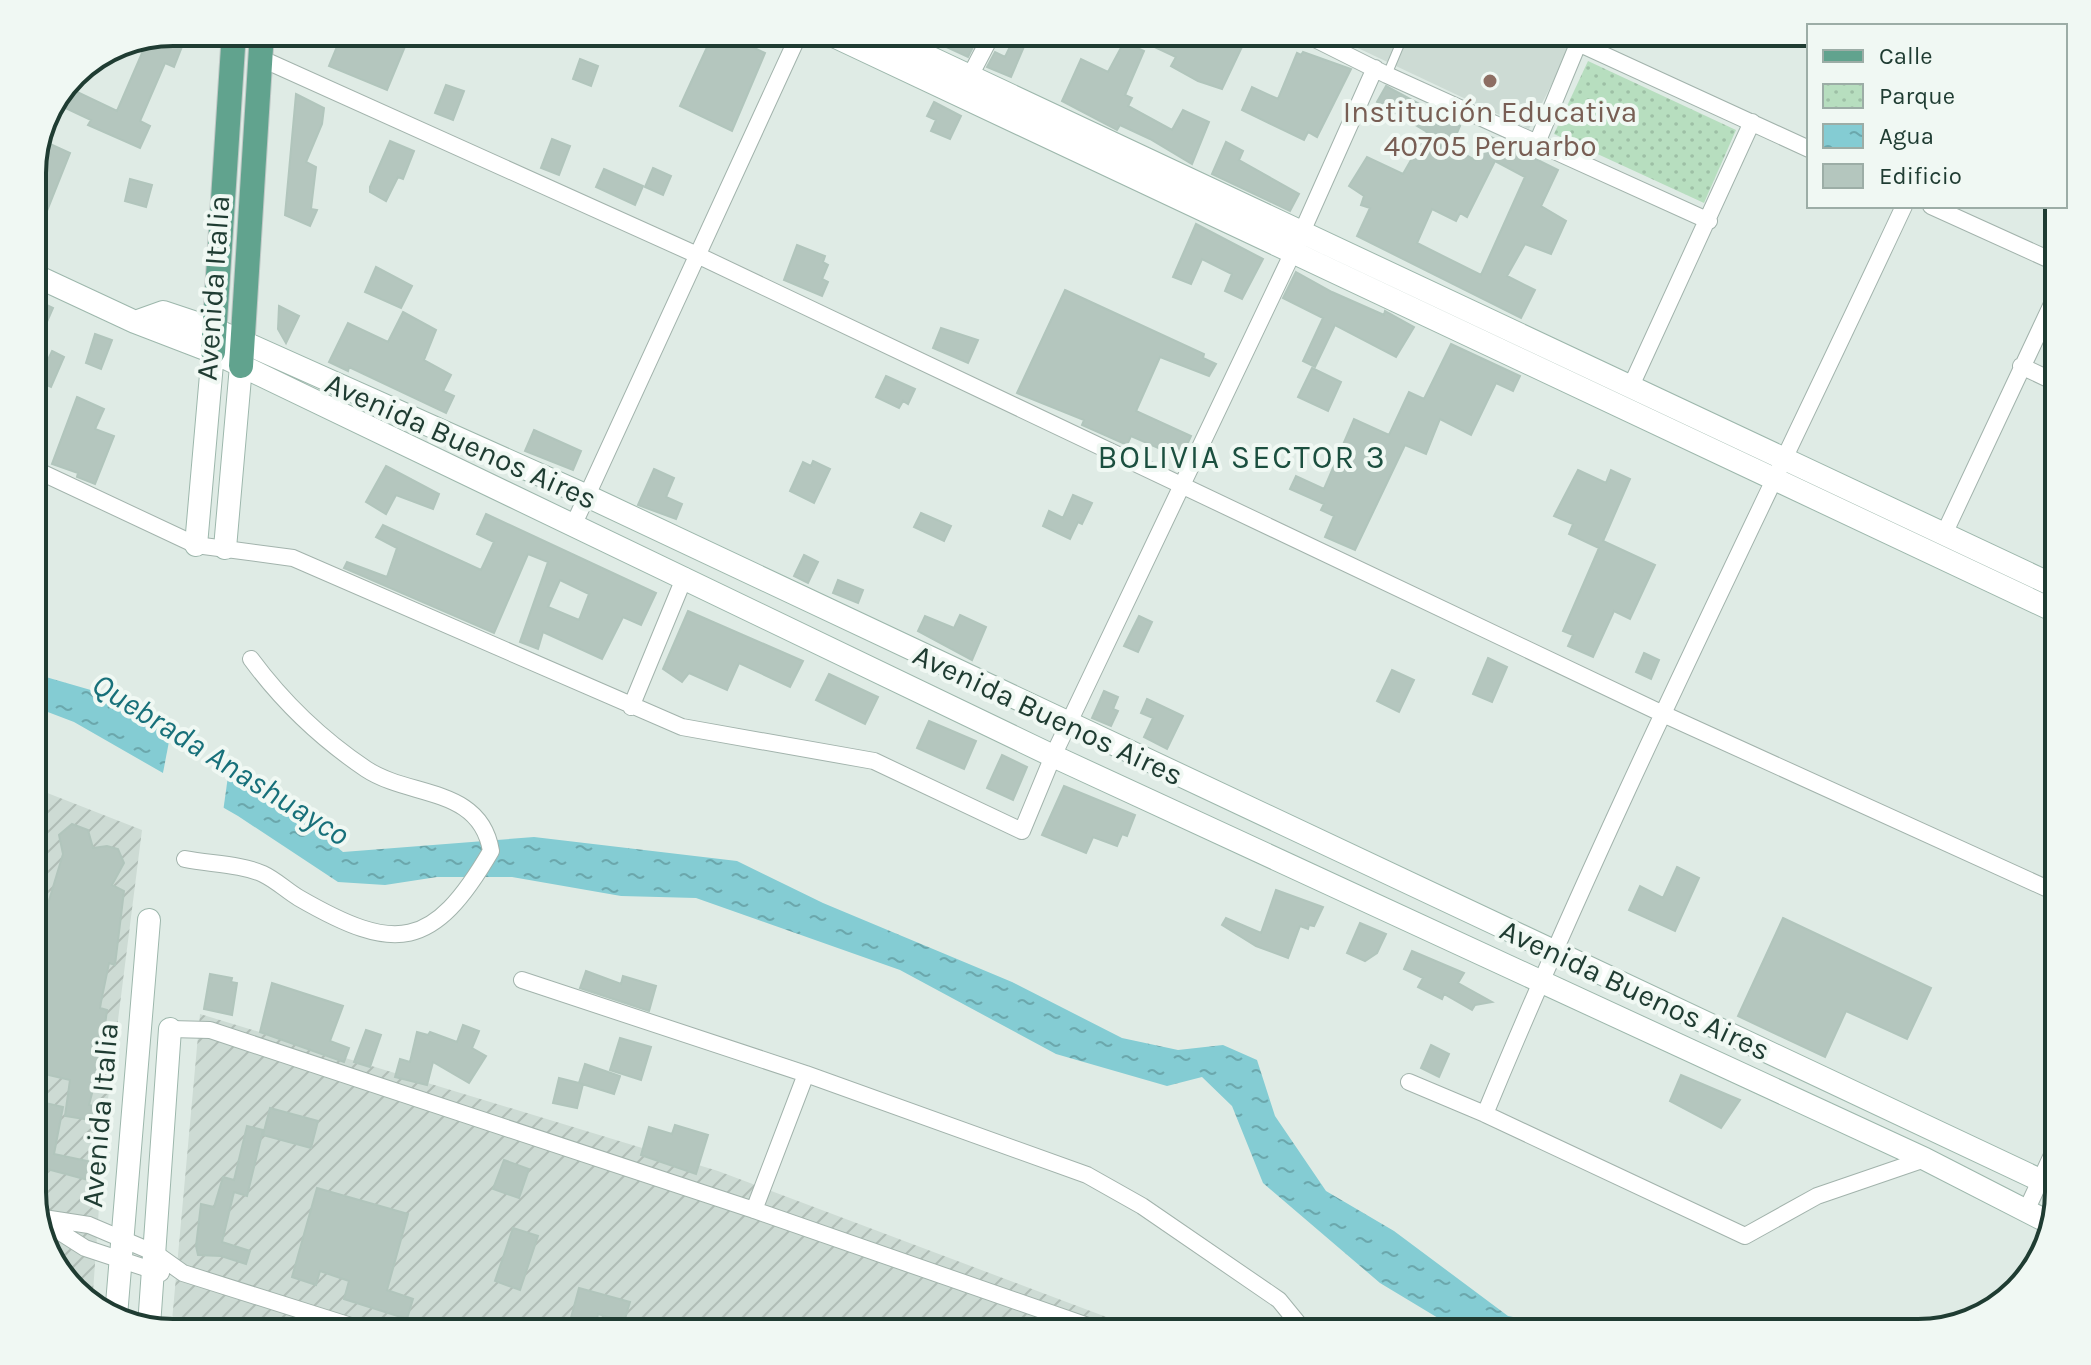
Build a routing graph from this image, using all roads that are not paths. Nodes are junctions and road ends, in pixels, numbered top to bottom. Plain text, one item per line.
1 (233, 46) edge
2 (261, 46) edge
3 (793, 46) edge
4 (855, 46) edge
5 (906, 46) edge
6 (986, 46) edge
7 (1330, 46) edge
8 (1396, 46) edge
9 (1576, 46) edge
10 (1598, 46) edge
11 (260, 58) junction
12 (1381, 71) junction
13 (970, 76) junction
14 (1752, 122) junction
15 (1537, 143) junction
16 (1807, 148) edge
17 (1903, 208) edge
18 (1935, 208) edge
19 (1709, 221) junction
20 (1302, 231) junction
21 (1293, 252) junction
22 (695, 254) junction
23 (2045, 258) edge
24 (46, 281) edge
25 (2045, 317) edge
26 (213, 340) junction
27 (241, 354) junction
28 (2021, 366) junction
29 (2045, 377) edge
30 (1631, 386) junction
31 (1781, 470) junction
32 (46, 475) edge
33 (1182, 484) junction
34 (585, 495) junction
35 (573, 526) junction
36 (1944, 534) junction
37 (196, 545) junction
38 (225, 548) junction
39 (685, 576) junction
40 (2045, 581) edge
41 (2045, 606) edge
42 (251, 659) dead end
43 (631, 707) junction
44 (1663, 714) junction
45 (1067, 724) junction
46 (1053, 756) junction
47 (185, 859) dead end
48 (2045, 888) edge
49 (149, 920) dead end
50 (1553, 952) junction
51 (522, 980) dead end
52 (1539, 983) junction
53 (170, 1029) joint
54 (806, 1074) junction
55 (1409, 1082) dead end
56 (1485, 1114) junction
57 (1925, 1159) junction
58 (2045, 1183) edge
59 (2045, 1190) edge
60 (754, 1210) junction
61 (2026, 1211) junction
62 (49, 1219) edge
63 (2041, 1219) edge
64 (121, 1249) junction
65 (154, 1263) junction
66 (117, 1306) edge
67 (150, 1316) edge
68 (329, 1319) edge
69 (1068, 1319) edge
70 (1295, 1319) edge

1 - 26 main road, Avenida Italia
2 - 11 main road, Avenida Italia
3 - 22 street
4 - 21 street
5 - 13 street
6 - 13 street
7 - 12 street
8 - 12 lane
9 - 15 street
10 - 14 street
11 - 22 street
11 - 27 main road, Avenida Italia
12 - 15 street
12 - 20 street
13 - 20 street
14 - 16 street
14 - 19 street
15 - 19 street
17 - 31 street
18 - 23 street
19 - 30 street
20 - 21 street
20 - 30 street
21 - 31 street
21 - 33 street
22 - 33 street
22 - 34 street
24 - 26 street, Avenida Buenos Aires
25 - 28 street
26 - 27 street, Avenida Buenos Aires
26 - 37 street, Avenida Italia
27 - 34 street, Avenida Buenos Aires
27 - 35 street, Avenida Buenos Aires
27 - 38 street, Avenida Italia
28 - 29 street
28 - 36 street
30 - 31 street
31 - 36 street
31 - 41 street
31 - 44 street
32 - 37 street
33 - 44 street
33 - 45 street
34 - 35 street
34 - 45 street, Avenida Buenos Aires
35 - 39 street, Avenida Buenos Aires
36 - 40 street
37 - 38 street
38 - 43 street
39 - 43 street
39 - 46 street, Avenida Buenos Aires
42 - 47 street
43 - 46 street
44 - 48 street
44 - 50 street
45 - 46 street
45 - 50 street, Avenida Buenos Aires
46 - 52 street, Avenida Buenos Aires
49 - 64 street, Avenida Italia
50 - 52 street
50 - 58 street, Avenida Buenos Aires
51 - 54 street
52 - 56 street
52 - 57 street, Avenida Buenos Aires
53 - 60 street
53 - 65 street
54 - 60 street
54 - 70 street
55 - 56 street
56 - 57 street
57 - 61 street, Avenida Buenos Aires
59 - 61 street
60 - 69 street
61 - 63 street, Avenida Buenos Aires
62 - 64 street
64 - 65 street
64 - 66 street, Avenida Italia
65 - 67 street
65 - 68 street

